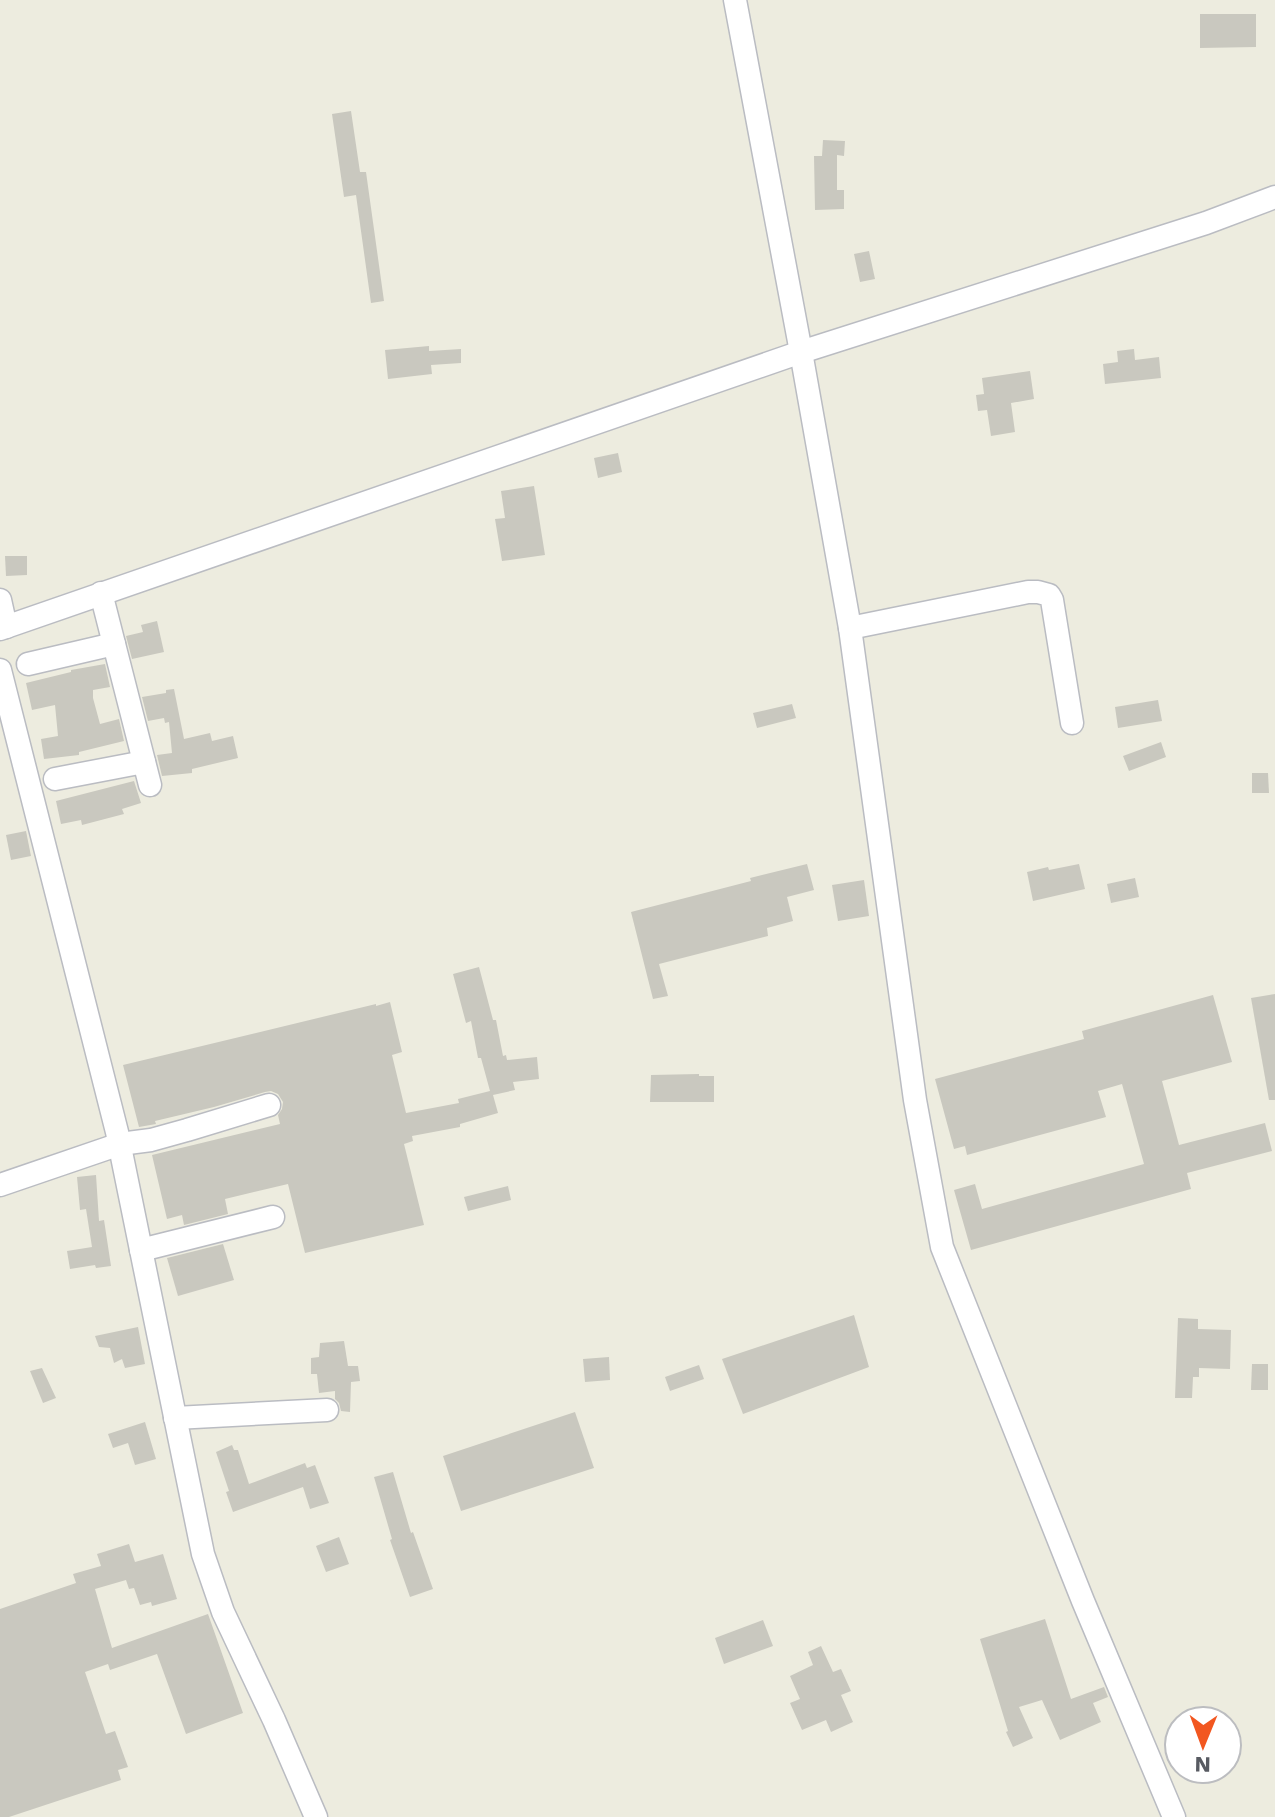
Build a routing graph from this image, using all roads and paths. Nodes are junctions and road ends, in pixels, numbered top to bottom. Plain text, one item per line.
1 (735, 0) edge
2 (1275, 197) edge
3 (801, 352) junction
4 (101, 593) junction
5 (0, 600) edge
6 (3, 628) edge
7 (850, 628) junction
8 (114, 644) junction
9 (28, 664) dead end
10 (0, 670) edge
11 (1072, 723) dead end
12 (144, 762) junction
13 (55, 779) dead end
14 (150, 785) dead end
15 (269, 1105) dead end
16 (120, 1144) junction
17 (0, 1185) edge
18 (273, 1217) dead end
19 (141, 1250) junction
20 (327, 1410) dead end
21 (175, 1418) junction
22 (316, 1817) edge
23 (1174, 1817) edge

1 - 3 street
2 - 3 street
3 - 4 street
3 - 7 street
4 - 6 street
4 - 8 street
5 - 6 street
7 - 11 street
7 - 23 street
8 - 9 street
8 - 12 street
10 - 16 street
12 - 13 street
12 - 14 street
15 - 16 street
16 - 17 street
16 - 19 street
18 - 19 street
19 - 21 street
20 - 21 street
21 - 22 street

